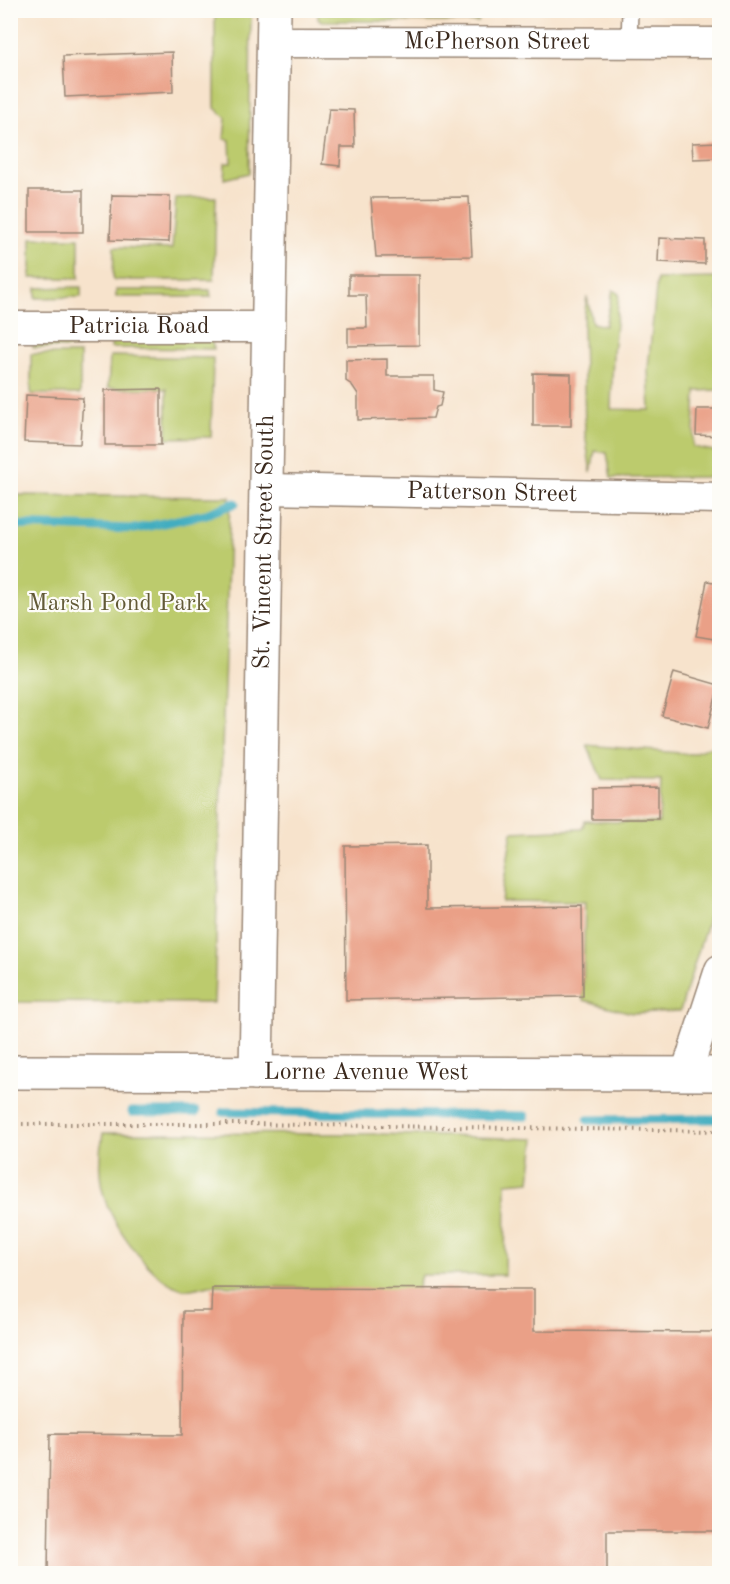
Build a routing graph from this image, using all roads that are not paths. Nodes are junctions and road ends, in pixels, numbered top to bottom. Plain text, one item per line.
1 (274, 10) edge
2 (630, 10) edge
3 (273, 42) junction
4 (629, 43) junction
5 (720, 43) edge
6 (10, 327) edge
7 (269, 327) junction
8 (266, 489) junction
9 (720, 498) edge
10 (720, 970) edge
11 (10, 1072) edge
12 (256, 1073) junction
13 (686, 1074) junction
14 (720, 1074) edge

1 - 3 street, St. Vincent Street South
2 - 4 lane
3 - 4 street, McPherson Street
3 - 7 street, St. Vincent Street South
4 - 5 street, McPherson Street
6 - 7 street, Patricia Road
7 - 8 street, St. Vincent Street South
8 - 9 street, Patterson Street
8 - 12 street, St. Vincent Street South
10 - 13 street
11 - 12 street, Lorne Avenue West
12 - 13 street, Lorne Avenue West
13 - 14 street, Lorne Avenue West

